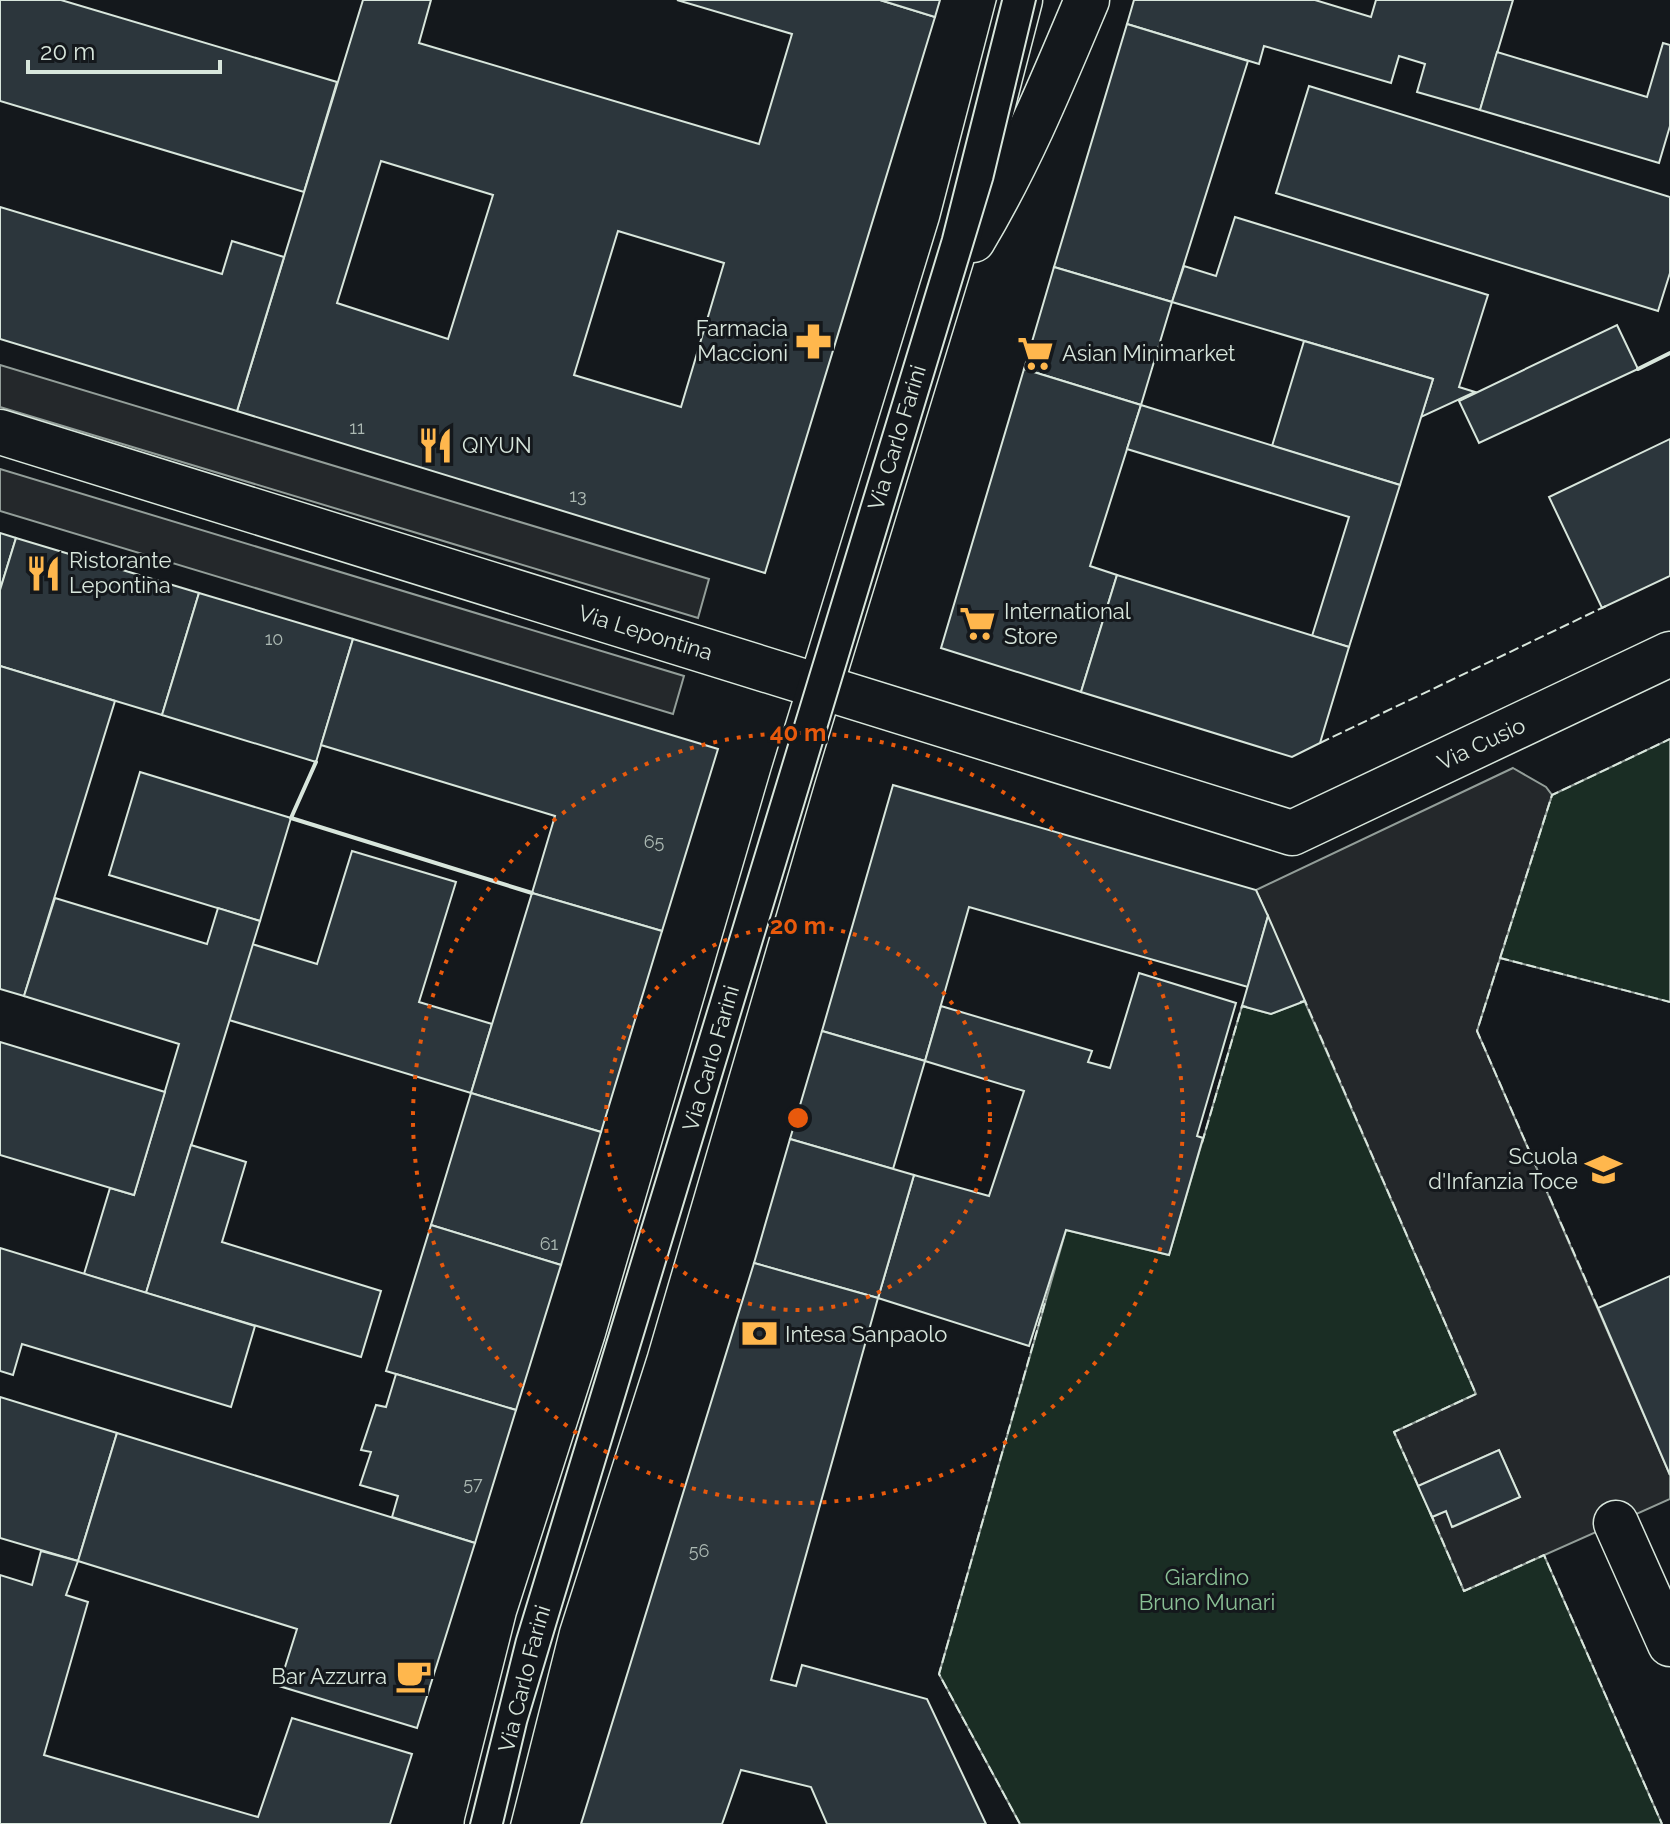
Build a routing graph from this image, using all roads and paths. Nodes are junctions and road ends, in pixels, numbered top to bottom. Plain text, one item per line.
1 (1020, 0) edge
2 (1087, 0) edge
3 (941, 294) junction
4 (0, 432) edge
5 (1670, 654) edge
6 (820, 686) junction
7 (1292, 833) joint
8 (1616, 1523) dead end
9 (1670, 1644) edge
10 (487, 1824) edge

1 - 3 street, Via Carlo Farini
2 - 3 street, Via Carlo Farini
3 - 6 street, Via Carlo Farini
4 - 6 street, Via Lepontina
5 - 7 street, Via Cusio
6 - 7 street, Via Lepontina
6 - 10 street, Via Carlo Farini
8 - 9 street

